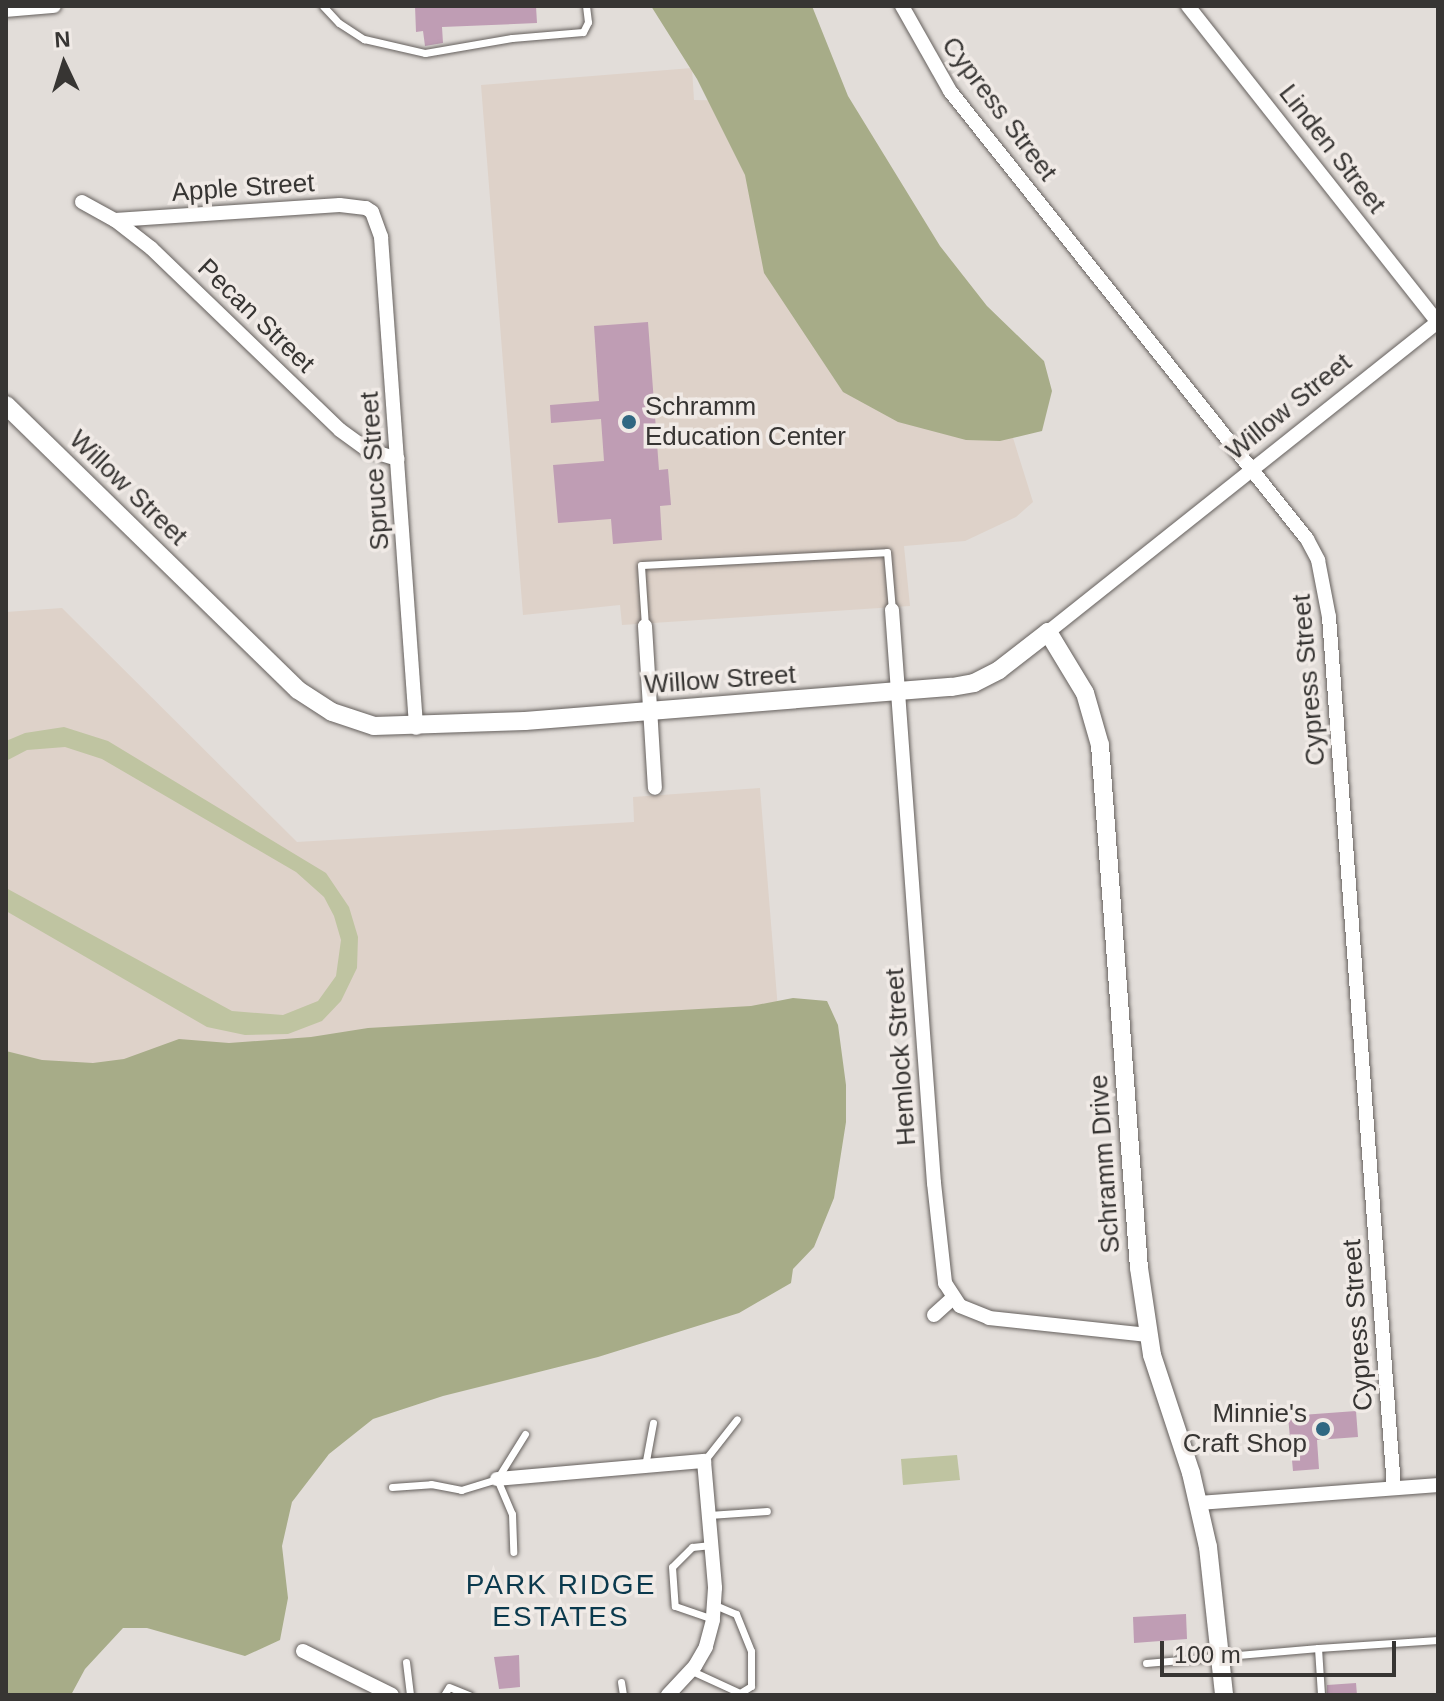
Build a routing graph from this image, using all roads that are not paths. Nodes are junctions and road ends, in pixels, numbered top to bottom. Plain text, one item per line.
1 (54, 6) edge
2 (323, 6) edge
3 (586, 6) edge
4 (902, 6) edge
5 (1188, 6) edge
6 (6, 10) edge
7 (82, 202) dead end
8 (372, 212) joint
9 (115, 220) junction
10 (1438, 322) edge
11 (6, 405) edge
12 (398, 459) junction
13 (1251, 470) junction
14 (892, 610) joint
15 (645, 626) joint
16 (1048, 632) junction
17 (898, 692) junction
18 (650, 711) junction
19 (416, 728) junction
20 (655, 788) dead end
21 (953, 1298) junction
22 (934, 1315) dead end
23 (1148, 1335) junction
24 (737, 1419) dead end
25 (653, 1423) dead end
26 (525, 1434) dead end
27 (704, 1461) junction
28 (645, 1466) junction
29 (497, 1479) junction
30 (1438, 1485) edge
31 (392, 1487) dead end
32 (1394, 1488) junction
33 (1199, 1503) junction
34 (767, 1511) dead end
35 (709, 1515) junction
36 (711, 1545) junction
37 (513, 1552) dead end
38 (714, 1612) junction
39 (1438, 1640) edge
40 (1318, 1648) junction
41 (303, 1651) dead end
42 (1221, 1656) junction
43 (406, 1662) dead end
44 (1146, 1663) dead end
45 (691, 1670) junction
46 (621, 1682) dead end
47 (392, 1695) edge
48 (410, 1695) edge
49 (444, 1695) edge
50 (469, 1695) edge
51 (623, 1695) edge
52 (668, 1695) edge
53 (1224, 1695) edge
54 (1321, 1695) edge

1 - 6 street
2 - 3 lane
4 - 13 street, Cypress Street
5 - 10 street, Linden Street
7 - 9 street, Pecan Street
8 - 9 street, Apple Street
8 - 12 street, Spruce Street
9 - 12 street, Pecan Street
10 - 13 street, Willow Street
11 - 19 street, Willow Street
12 - 19 street, Spruce Street
13 - 16 street, Willow Street
13 - 32 street, Cypress Street
14 - 15 lane
14 - 17 street, Hemlock Street
15 - 18 street
16 - 17 street, Willow Street
16 - 23 street, Schramm Drive
17 - 18 street, Willow Street
17 - 21 street, Hemlock Street
18 - 19 street, Willow Street
18 - 20 street
21 - 22 street
21 - 23 street
23 - 33 street, Schramm Drive
24 - 27 lane
25 - 28 lane
26 - 29 lane
27 - 28 street
27 - 35 street
28 - 29 street
29 - 31 lane
29 - 37 lane
30 - 32 street
32 - 33 street
33 - 42 street, Schramm Drive
34 - 35 lane
35 - 36 street
36 - 38 street
36 - 38 lane
38 - 45 street
38 - 45 lane
39 - 40 lane
40 - 42 lane
40 - 54 lane
41 - 47 street
42 - 44 lane
42 - 53 street, Schramm Drive
43 - 48 lane
45 - 52 street
46 - 51 lane
49 - 50 lane

